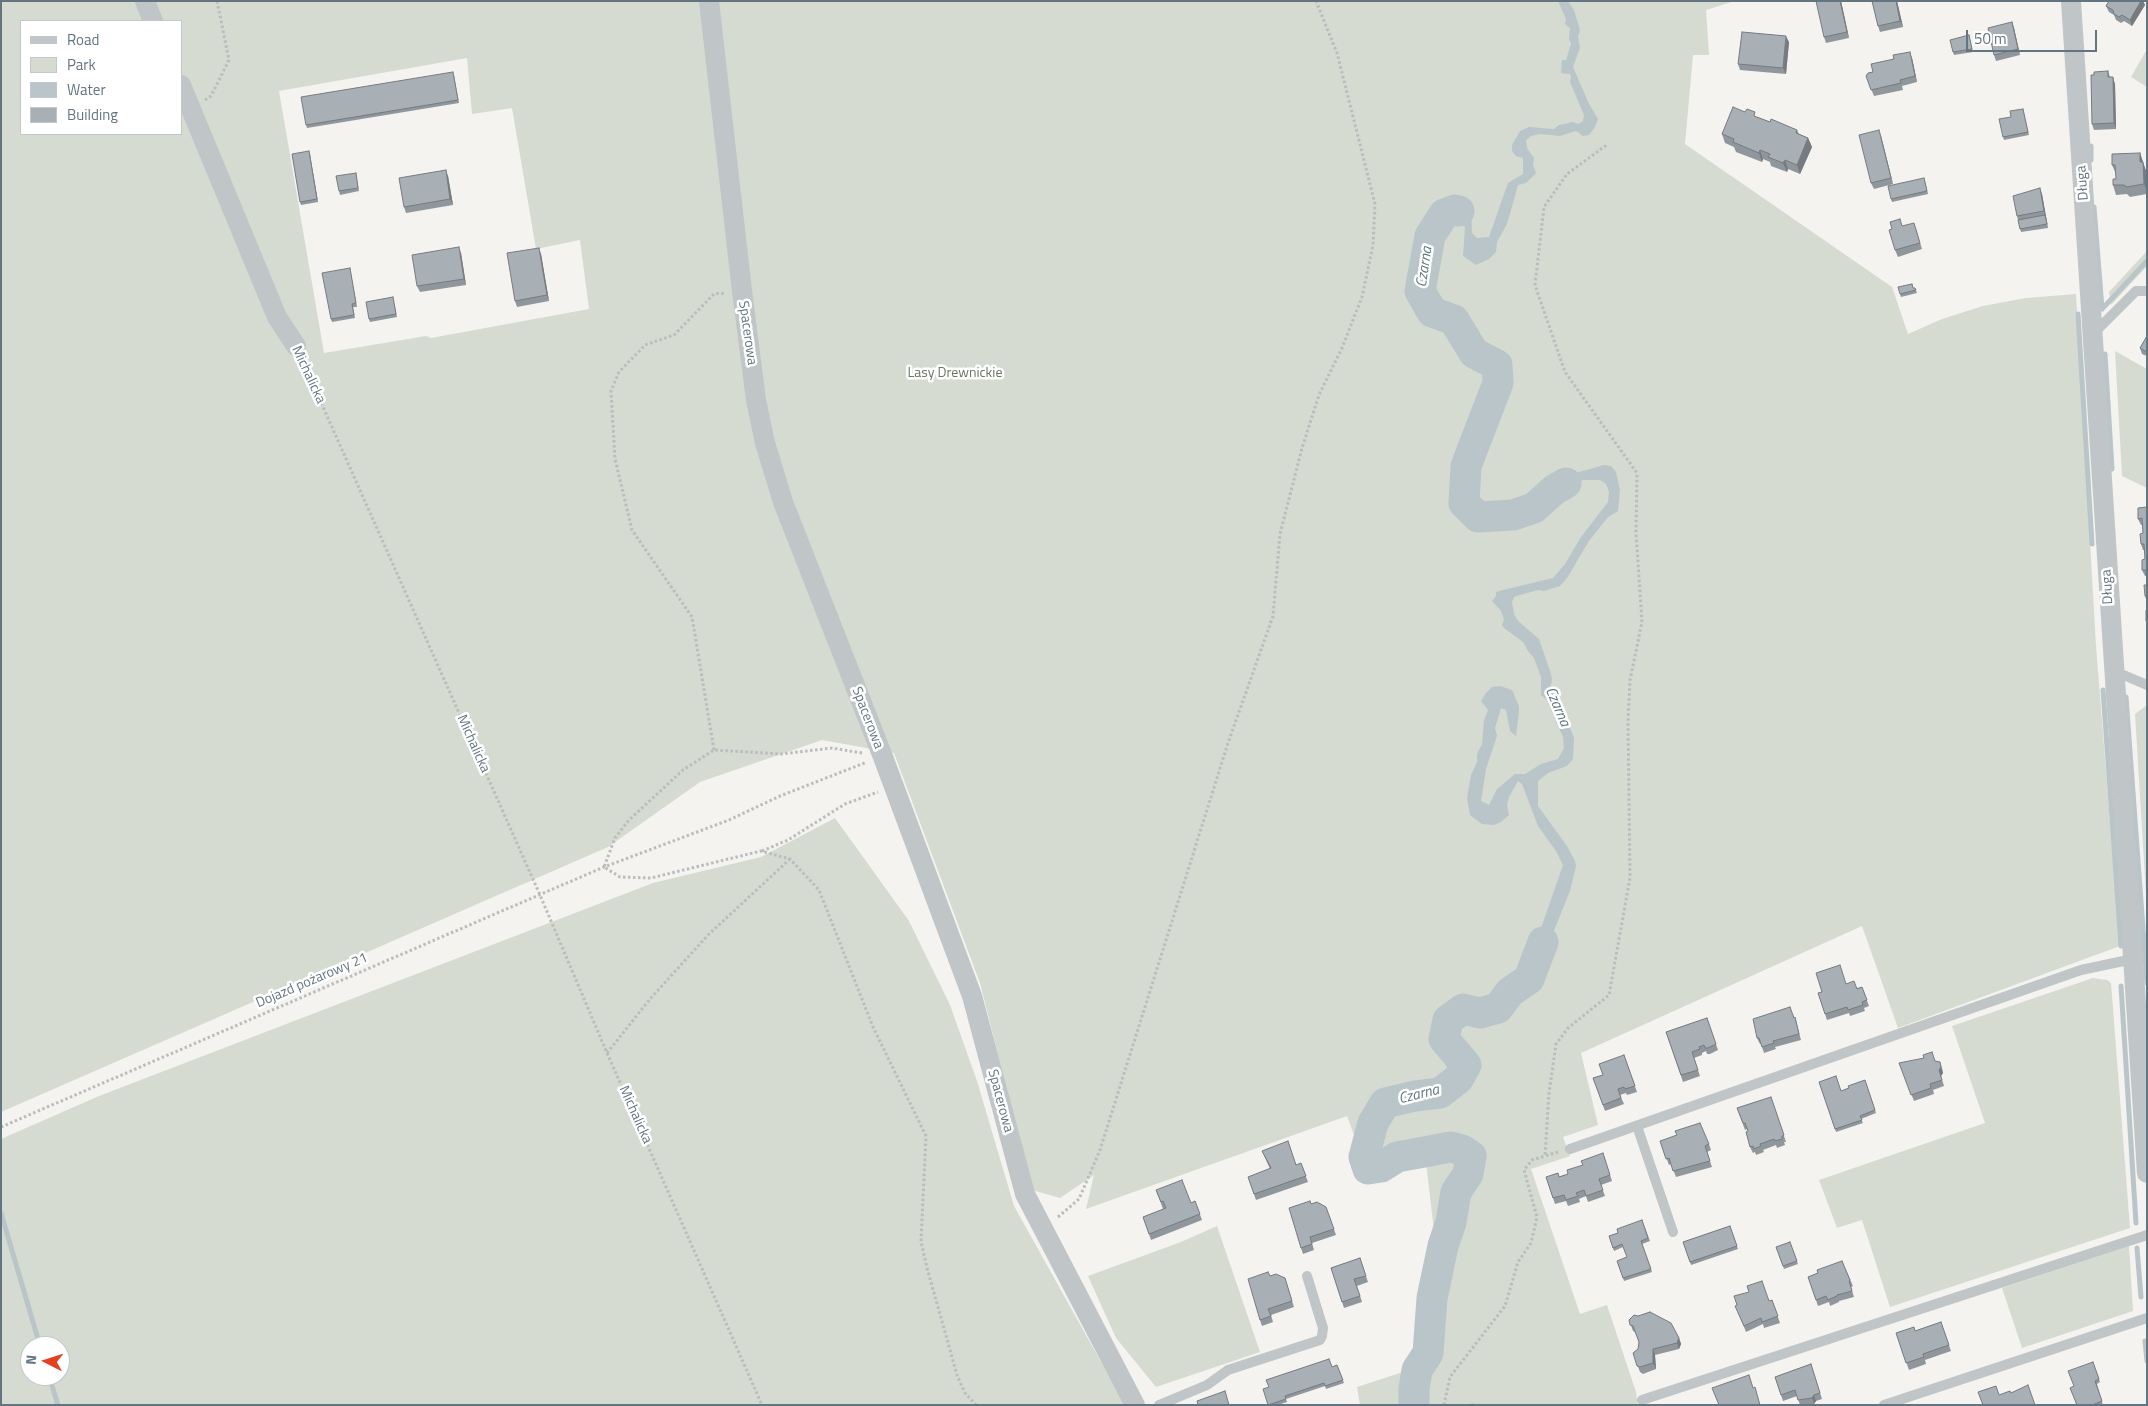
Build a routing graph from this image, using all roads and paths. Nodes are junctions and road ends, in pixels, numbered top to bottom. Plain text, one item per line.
1 (145, 1) edge
2 (217, 1) edge
3 (709, 1) edge
4 (1316, 1) edge
5 (2071, 1) edge
6 (153, 20) edge
7 (182, 87) edge
8 (190, 106) junction
9 (1608, 144) dead end
10 (2147, 291) edge
11 (742, 292) junction
12 (2092, 334) junction
13 (296, 346) joint
14 (2113, 671) junction
15 (2147, 685) edge
16 (714, 750) junction
17 (883, 757) junction
18 (851, 768) dead end
19 (894, 786) junction
20 (761, 852) junction
21 (790, 859) junction
22 (604, 868) junction
23 (540, 895) junction
24 (2133, 959) junction
25 (2141, 1012) edge
26 (607, 1053) junction
27 (1637, 1126) junction
28 (1, 1127) edge
29 (1570, 1149) joint
30 (1545, 1156) junction
31 (2147, 1173) edge
32 (1044, 1228) junction
33 (1673, 1232) dead end
34 (2147, 1235) edge
35 (1306, 1276) dead end
36 (2147, 1318) edge
37 (1642, 1400) dead end
38 (762, 1405) edge
39 (976, 1405) edge
40 (1134, 1405) edge
41 (1159, 1405) edge
42 (1444, 1405) edge
43 (1884, 1405) edge

1 - 6 street
2 - 8 path
3 - 11 street, Spacerowa
4 - 32 path
5 - 12 street, Długa
7 - 8 street, Michalicka
8 - 13 street, Michalicka
9 - 30 path
10 - 12 lane
11 - 16 path
11 - 17 street, Spacerowa
12 - 14 street, Długa
13 - 23 path, Michalicka
14 - 15 lane
14 - 24 street, Długa
16 - 17 path
16 - 22 path
17 - 19 street, Spacerowa
18 - 22 path, Dojazd pożarowy 21
19 - 20 path
19 - 32 street, Spacerowa
20 - 21 path
20 - 22 path
21 - 26 path
21 - 39 path
22 - 23 path, Dojazd pożarowy 21
23 - 26 path, Michalicka
23 - 28 path, Dojazd pożarowy 21
24 - 25 street, Długa
24 - 27 lane
25 - 31 street, Długa
26 - 38 path, Michalicka
27 - 29 lane
27 - 33 lane
29 - 30 path
30 - 42 path
32 - 40 street, Spacerowa
34 - 37 lane
35 - 41 lane
36 - 43 lane

